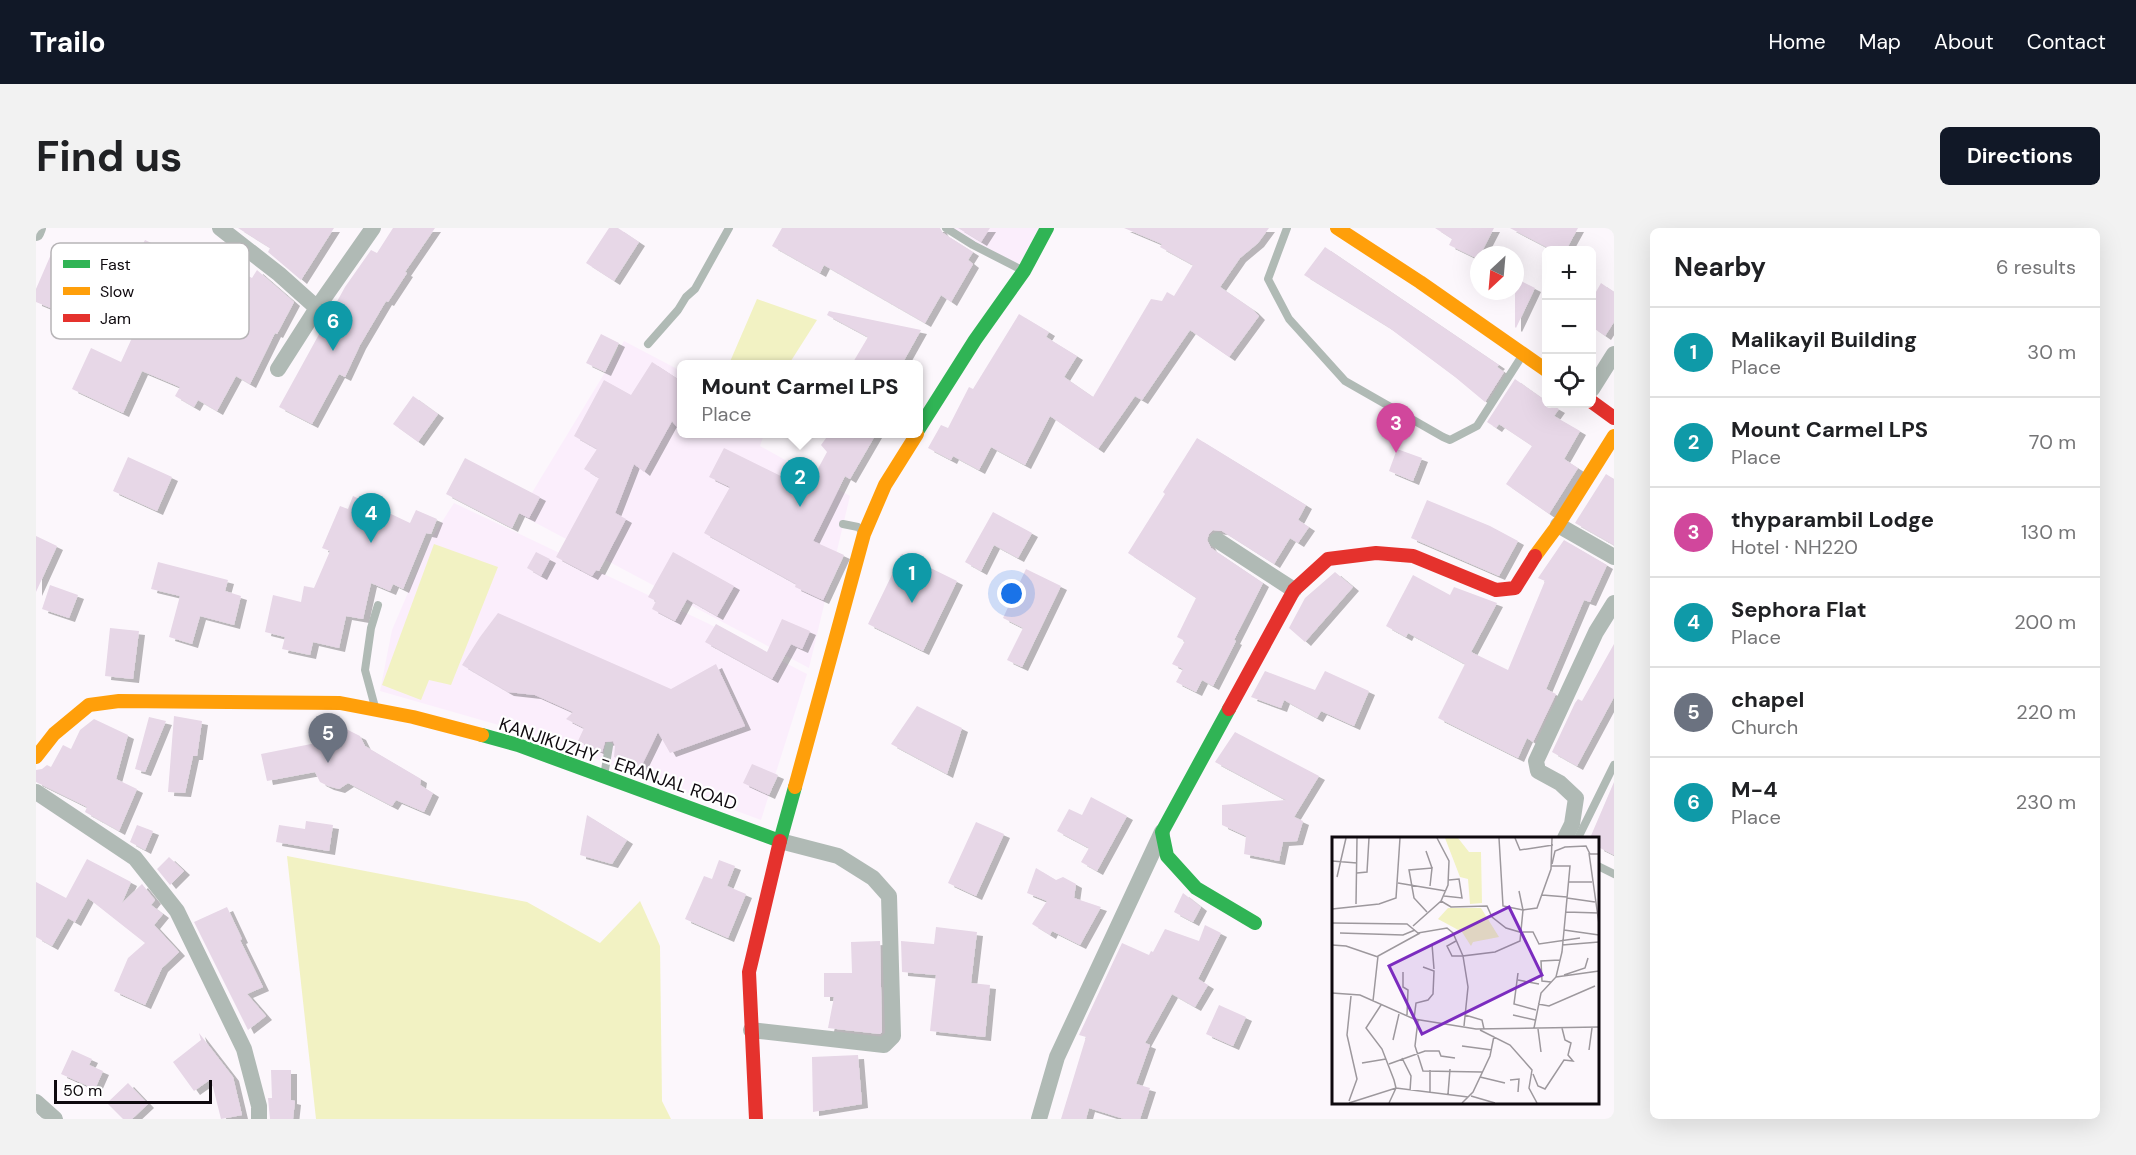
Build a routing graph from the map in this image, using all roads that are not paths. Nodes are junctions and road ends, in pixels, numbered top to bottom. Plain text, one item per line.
1 (39, 228) edge
2 (220, 228) edge
3 (374, 228) edge
4 (729, 228) edge
5 (946, 228) edge
6 (1047, 228) edge
7 (1287, 228) edge
8 (1337, 228) edge
9 (36, 233) edge
10 (239, 243) edge
11 (249, 251) edge
12 (1024, 271) junction
13 (317, 308) junction
14 (648, 344) dead end
15 (1524, 353) junction
16 (1614, 354) edge
17 (1542, 367) edge
18 (278, 369) dead end
19 (1596, 383) edge
20 (1596, 405) edge
21 (1614, 418) edge
22 (923, 424) edge
23 (1614, 436) edge
24 (914, 438) edge
25 (843, 524) dead end
26 (1558, 525) junction
27 (864, 534) junction
28 (1217, 540) dead end
29 (1614, 557) edge
30 (1294, 590) junction
31 (1614, 603) edge
32 (378, 604) dead end
33 (376, 710) junction
34 (609, 746) dead end
35 (36, 757) edge
36 (1614, 765) edge
37 (604, 776) junction
38 (36, 792) edge
39 (1162, 832) junction
40 (1566, 837) edge
41 (1578, 837) edge
42 (780, 841) junction
43 (1599, 866) edge
44 (1614, 874) edge
45 (1254, 923) dead end
46 (751, 1030) junction
47 (36, 1102) edge
48 (55, 1119) edge
49 (259, 1119) edge
50 (756, 1119) edge
51 (1040, 1119) edge

1 - 9 street
2 - 10 street
3 - 13 street
4 - 14 lane
5 - 12 lane
6 - 12 main road
7 - 15 lane
8 - 15 main road
11 - 13 street
12 - 22 main road
13 - 18 street
15 - 17 main road
16 - 19 street
20 - 21 main road
23 - 26 main road
24 - 27 main road
25 - 27 lane
26 - 29 street
26 - 30 main road
27 - 42 main road
28 - 30 street
30 - 39 main road
31 - 40 street
32 - 33 lane
33 - 35 main road, KANJIKUZHY - ERANJAL ROAD
33 - 37 main road, KANJIKUZHY - ERANJAL ROAD
34 - 37 lane
36 - 41 lane
37 - 42 main road, KANJIKUZHY - ERANJAL ROAD
38 - 49 street
39 - 45 main road
39 - 51 street
42 - 46 main road
42 - 46 street
43 - 44 lane
46 - 50 main road
47 - 48 street

